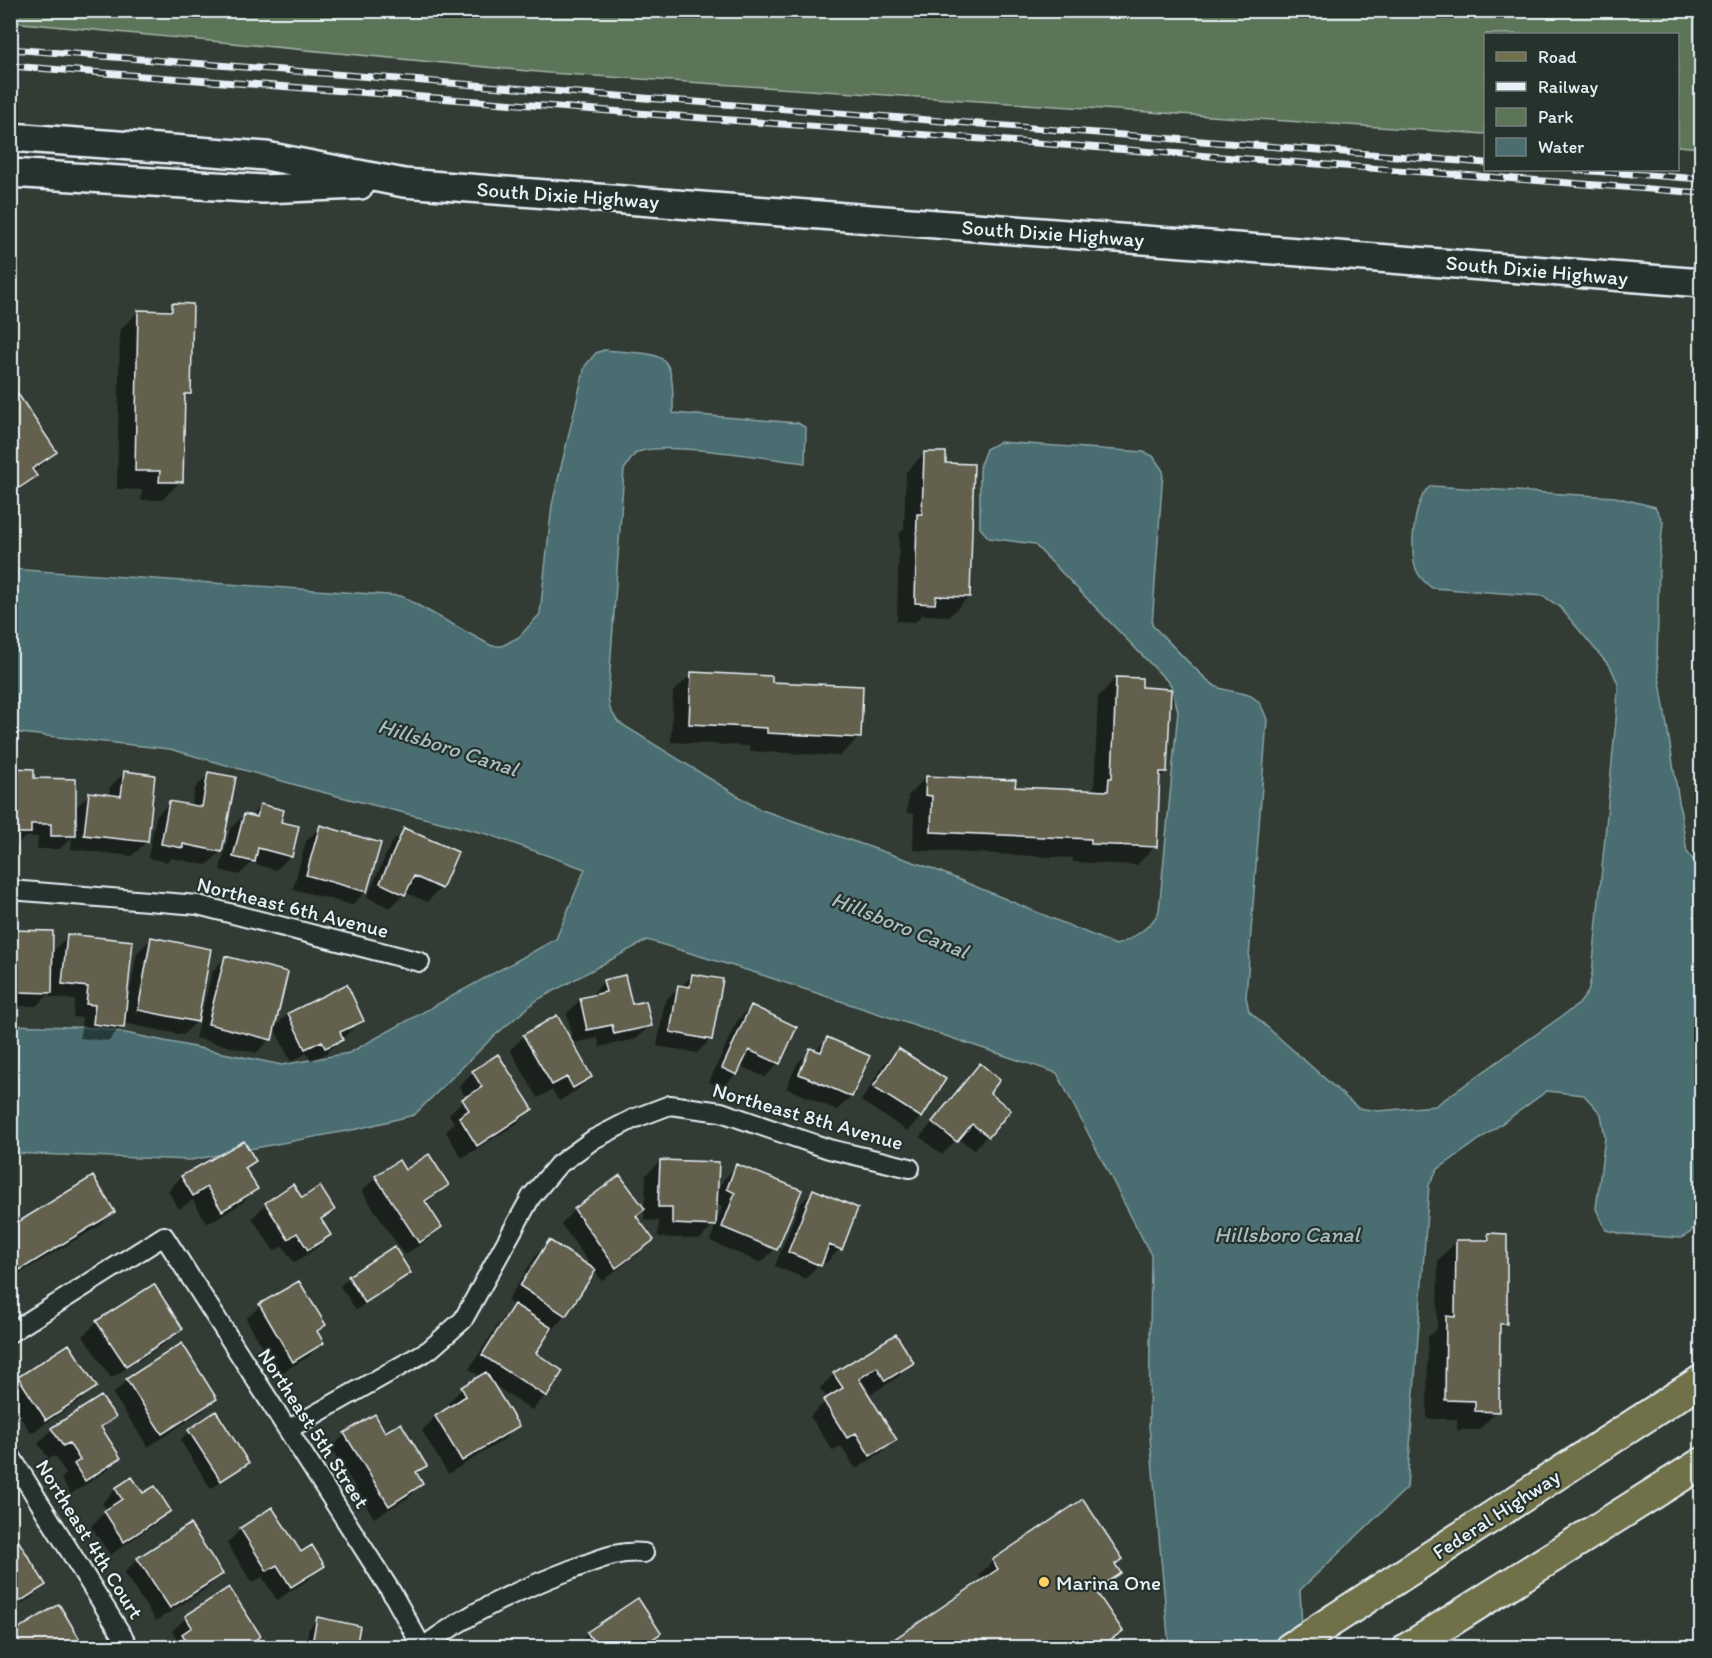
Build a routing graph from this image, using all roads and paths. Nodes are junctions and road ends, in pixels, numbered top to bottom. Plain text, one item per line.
1 (10, 137) edge
2 (10, 172) edge
3 (404, 183) junction
4 (1701, 283) edge
5 (10, 890) edge
6 (420, 962) dead end
7 (910, 1168) dead end
8 (10, 1333) edge
9 (1701, 1380) edge
10 (290, 1429) junction
11 (10, 1455) edge
12 (1701, 1463) edge
13 (644, 1553) dead end
14 (1302, 1640) edge
15 (130, 1647) edge
16 (422, 1647) edge
17 (1408, 1647) edge

1 - 3 main road, South Dixie Highway
2 - 3 main road, South Dixie Highway
3 - 4 main road, South Dixie Highway
5 - 6 street, Northeast 6th Avenue
7 - 10 street, Northeast 8th Avenue
8 - 10 street, Northeast 5th Street
9 - 14 main road, Federal Highway
10 - 16 street, Northeast 5th Street
11 - 15 street, Northeast 4th Court
12 - 17 main road
13 - 16 street

